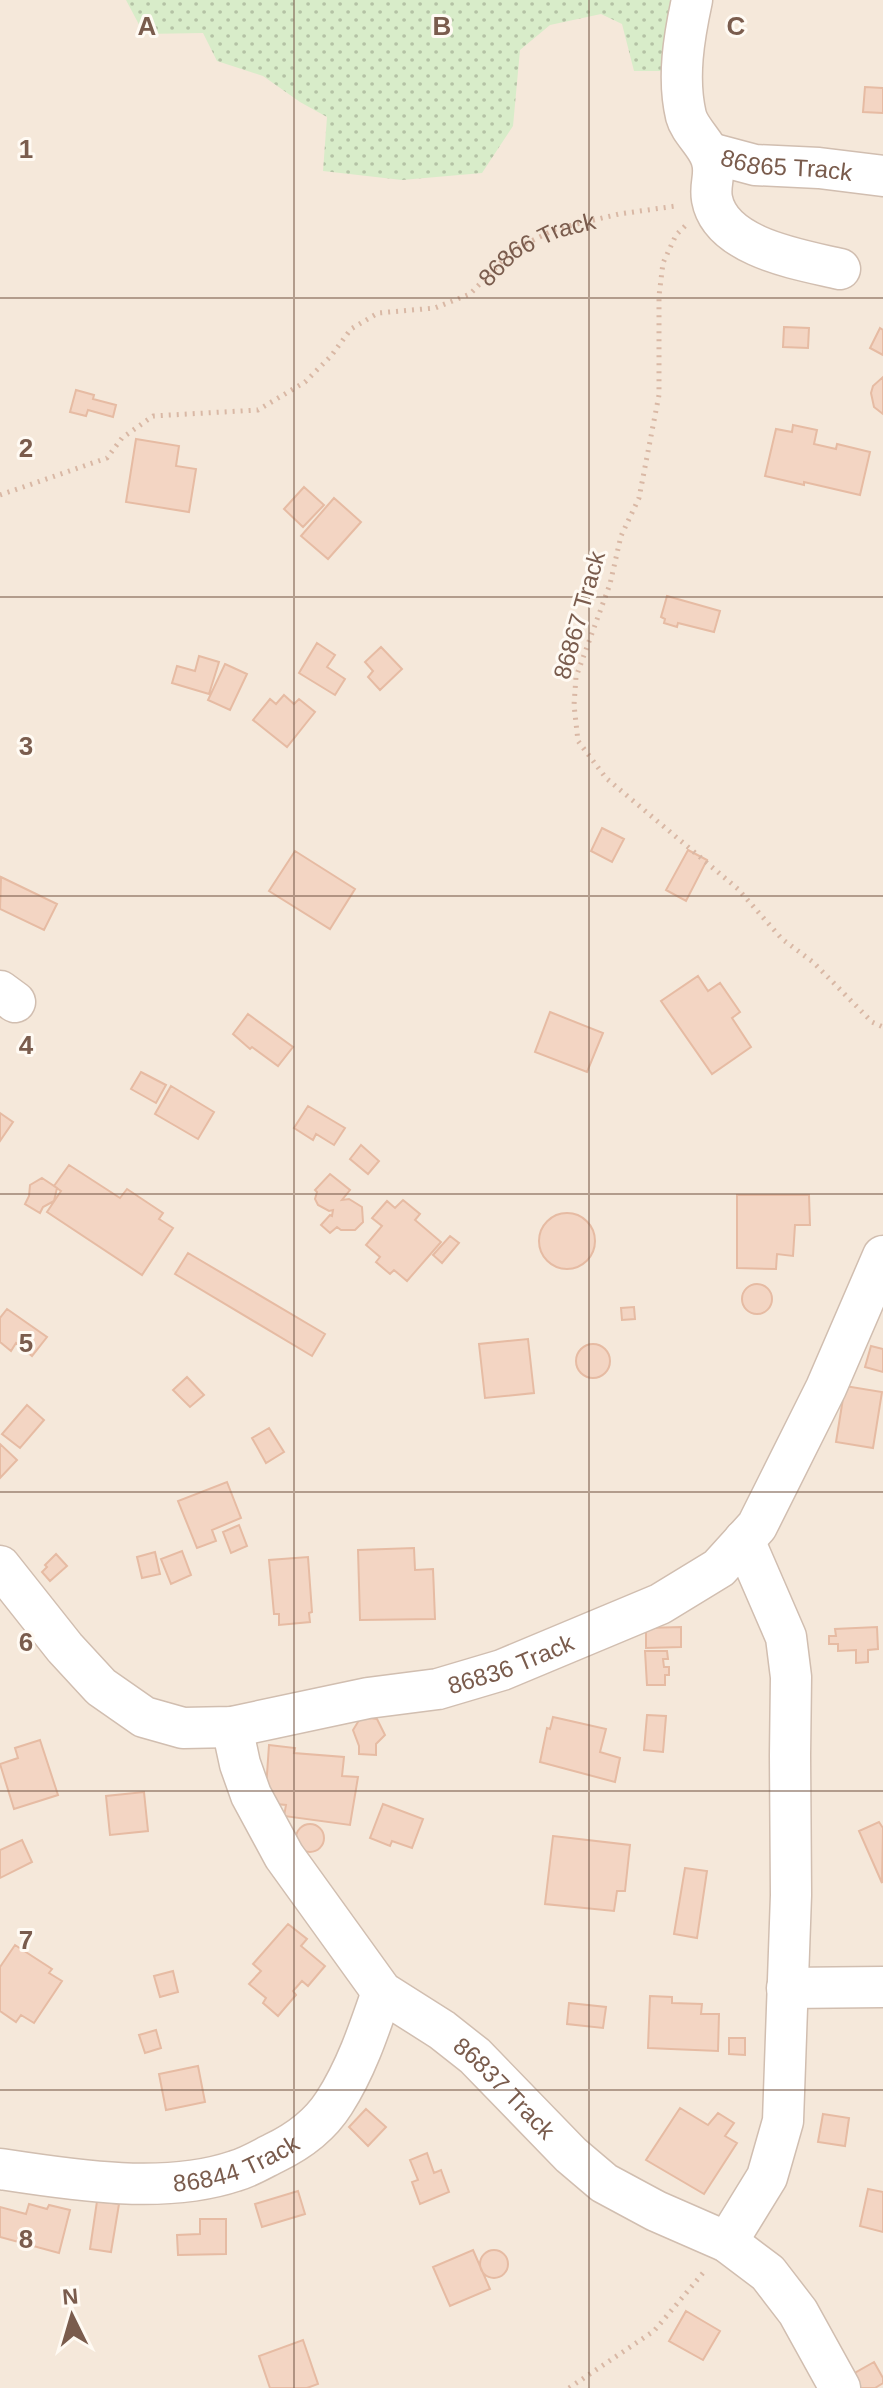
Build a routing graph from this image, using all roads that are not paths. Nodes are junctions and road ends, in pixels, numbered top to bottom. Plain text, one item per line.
1 (692, 0) edge
2 (710, 153) junction
3 (883, 176) edge
4 (840, 269) dead end
5 (883, 1256) edge
6 (744, 1540) junction
7 (0, 1566) edge
8 (232, 1727) junction
9 (883, 1987) edge
10 (787, 1988) junction
11 (382, 1992) junction
12 (0, 2169) edge
13 (727, 2242) junction
14 (840, 2388) edge

1 - 2 street, 86865 Track
2 - 3 street, 86865 Track
2 - 4 street
5 - 6 street, 86836 Track
6 - 8 street, 86836 Track
6 - 10 street
7 - 8 street, 86836 Track
8 - 11 street, 86837 Track
9 - 10 street
10 - 13 street
11 - 12 street, 86844 Track
11 - 13 street, 86837 Track
13 - 14 street, 86837 Track

